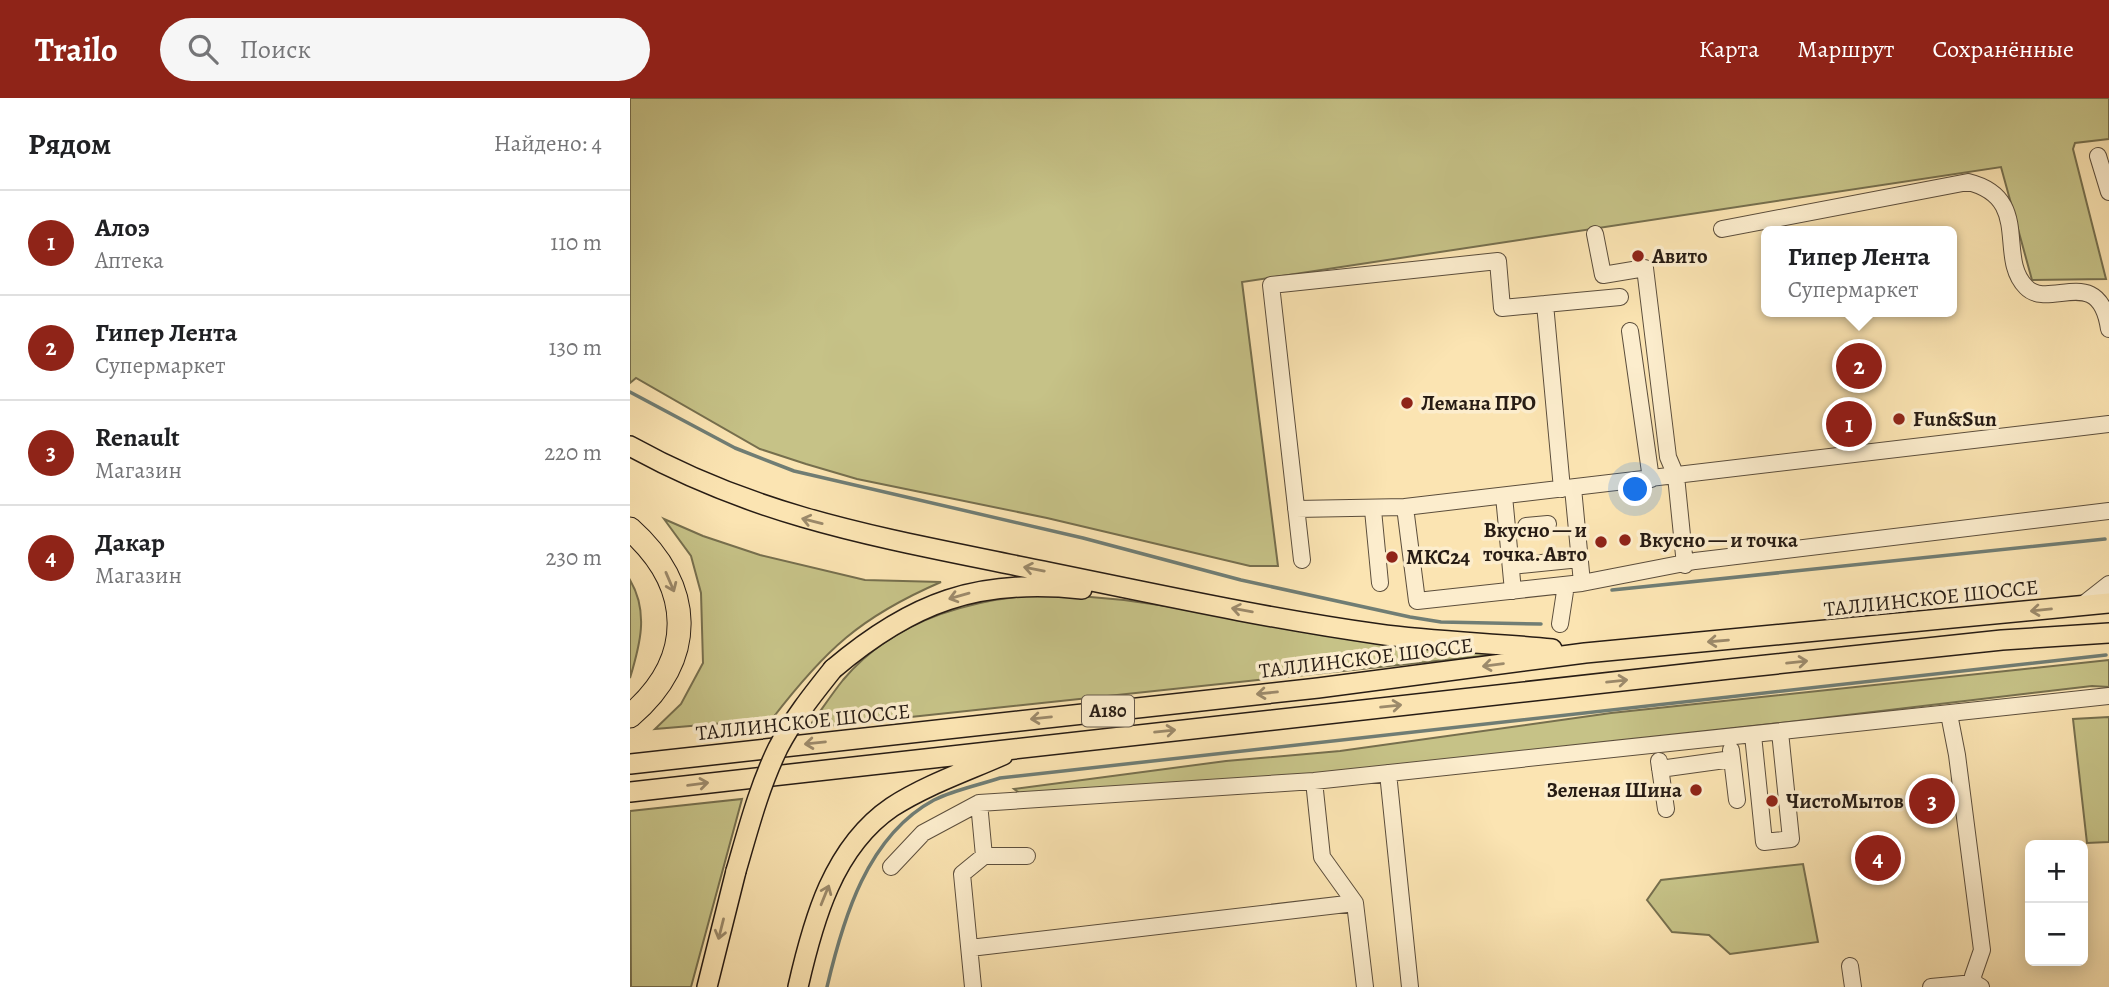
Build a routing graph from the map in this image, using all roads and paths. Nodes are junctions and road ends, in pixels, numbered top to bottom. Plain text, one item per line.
1 (2098, 156) dead end
2 (2108, 186) edge
3 (1722, 229) dead end
4 (1595, 234) dead end
5 (1620, 297) dead end
6 (1545, 304) junction
7 (2109, 329) edge
8 (1630, 331) dead end
9 (2109, 424) edge
10 (630, 446) edge
11 (1676, 476) junction
12 (1651, 479) junction
13 (1567, 489) junction
14 (1504, 496) junction
15 (1405, 507) junction
16 (1296, 509) junction
17 (1373, 510) junction
18 (2109, 510) edge
19 (1562, 522) junction
20 (1517, 527) junction
21 (630, 529) edge
22 (1580, 559) junction
23 (1302, 560) dead end
24 (1685, 565) junction
25 (1511, 566) junction
26 (1380, 583) dead end
27 (1574, 584) junction
28 (2109, 584) edge
29 (1513, 591) junction
30 (1198, 602) junction
31 (2109, 603) edge
32 (2081, 606) junction
33 (1560, 624) dead end
34 (2109, 633) edge
35 (1585, 653) junction
36 (2109, 696) edge
37 (1949, 714) junction
38 (630, 716) edge
39 (1780, 732) junction
40 (1753, 735) junction
41 (1729, 737) junction
42 (1657, 745) junction
43 (1024, 746) junction
44 (1732, 760) junction
45 (630, 764) edge
46 (1660, 769) junction
47 (1388, 773) junction
48 (1314, 781) junction
49 (630, 792) edge
50 (1737, 800) dead end
51 (979, 803) junction
52 (1666, 809) dead end
53 (984, 856) junction
54 (1027, 856) dead end
55 (891, 867) dead end
56 (1355, 903) junction
57 (970, 948) junction
58 (1850, 966) dead end
59 (1978, 985) edge
60 (707, 987) edge
61 (798, 987) edge
62 (973, 987) edge
63 (1365, 987) edge
64 (1410, 987) edge
65 (1853, 987) edge
66 (1931, 987) edge

1 - 2 street
3 - 7 street
4 - 11 street
5 - 6 street
6 - 13 street
6 - 16 street
8 - 12 street
9 - 11 street
30 -> 10 main road
11 - 12 street
11 - 24 street
12 - 13 street
13 - 14 street
13 - 19 street
14 - 15 street
14 - 20 street
15 - 17 street
15 - 29 street
16 - 17 street
16 - 23 street
17 - 26 street
18 - 24 street
19 - 20 street
19 - 22 street
20 - 25 street
21 -> 38 highway
22 - 25 street
22 - 27 street
24 - 27 street
25 - 29 street
27 - 29 street
27 - 33 street
28 - 32 street
35 -> 30 main road
30 -> 60 main road, bridge
31 - 32 main road, ТАЛЛИНСКОЕ ШОССЕ
32 -> 35 main road, ТАЛЛИНСКОЕ ШОССЕ
43 -> 34 main road
35 -> 45 main road, ТАЛЛИНСКОЕ ШОССЕ / A180
36 - 37 street
37 - 39 street
37 - 59 street
39 - 40 street
39 - 40 street
40 - 41 street
41 - 42 street
41 - 44 street
42 - 46 street
42 - 47 street
49 -> 43 main road
61 -> 43 main road
44 - 46 street
44 - 50 street
46 - 52 street
47 - 48 street
47 - 64 street
48 - 51 street
48 - 56 street
51 - 53 street
51 - 55 street
53 - 54 street
53 - 57 street
56 - 57 street
56 - 63 street
57 - 62 street
58 - 65 street
59 - 66 street

